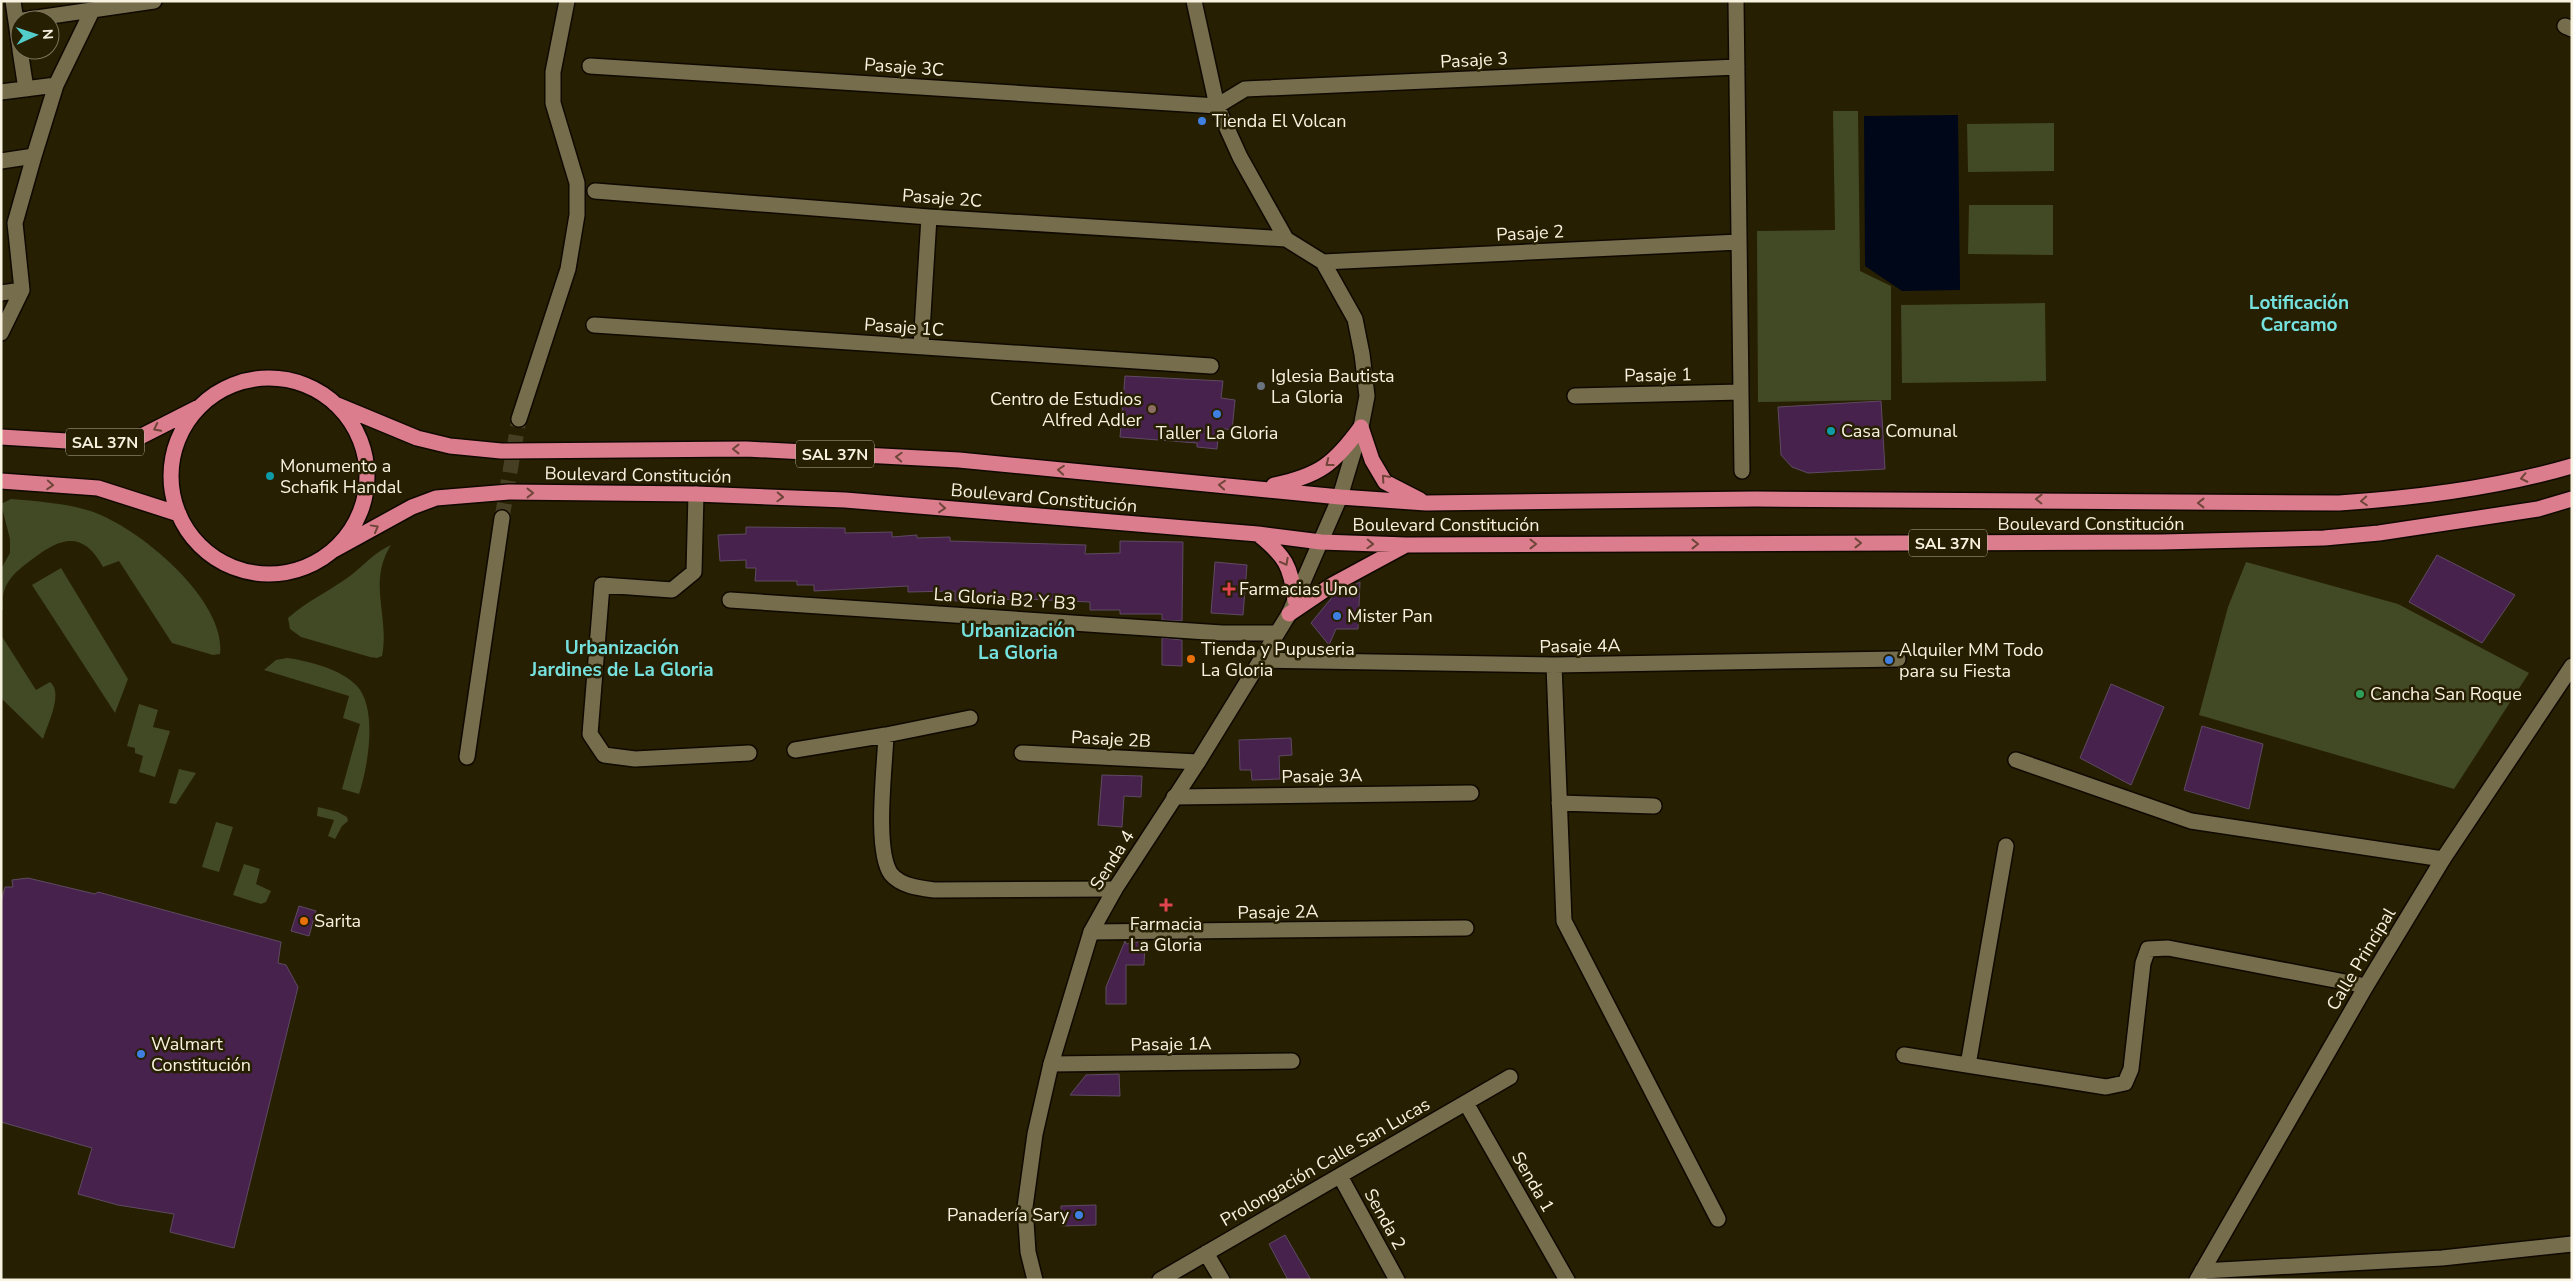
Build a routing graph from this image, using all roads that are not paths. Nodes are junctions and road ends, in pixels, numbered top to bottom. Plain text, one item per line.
1 (154, 1) edge
2 (567, 1) edge
3 (1194, 1) edge
4 (1736, 1) edge
5 (92, 11) junction
6 (60, 15) edge
7 (22, 60) edge
8 (590, 66) dead end
9 (1736, 68) junction
10 (56, 84) junction
11 (26, 89) junction
12 (1, 92) edge
13 (1217, 106) junction
14 (34, 156) junction
15 (1, 161) edge
16 (595, 192) dead end
17 (928, 216) junction
18 (8, 224) edge
19 (1286, 239) junction
20 (1739, 242) junction
21 (1323, 262) junction
22 (22, 290) junction
23 (1, 293) edge
24 (594, 325) dead end
25 (1, 333) edge
26 (921, 348) junction
27 (1211, 366) dead end
28 (1741, 392) junction
29 (1575, 396) dead end
30 (335, 404) junction
31 (200, 406) junction
32 (519, 419) tunnel mouth
33 (1361, 427) junction
34 (1, 437) edge
35 (2572, 466) edge
36 (1742, 471) dead end
37 (1, 481) edge
38 (1260, 488) junction
39 (696, 494) junction
40 (1340, 498) junction
41 (2572, 499) edge
42 (1426, 503) junction
43 (179, 514) junction
44 (502, 518) tunnel mouth
45 (1258, 534) junction
46 (1322, 542) junction
47 (1406, 545) junction
48 (332, 551) junction
49 (730, 600) dead end
50 (1295, 600) junction
51 (1289, 614) junction
52 (1277, 634) junction
53 (1898, 659) dead end
54 (1261, 660) junction
55 (1554, 666) junction
56 (2572, 666) edge
57 (970, 718) dead end
58 (886, 735) junction
59 (795, 750) dead end
60 (749, 753) dead end
61 (1022, 753) dead end
62 (467, 757) dead end
63 (2016, 760) dead end
64 (1198, 762) junction
65 (1471, 793) dead end
66 (1174, 797) junction
67 (1559, 803) junction
68 (1654, 806) dead end
69 (2006, 846) dead end
70 (2443, 859) junction
71 (1115, 889) junction
72 (1466, 928) dead end
73 (1091, 932) junction
74 (2366, 986) junction
75 (1904, 1054) dead end
76 (1292, 1061) dead end
77 (1051, 1064) junction
78 (1968, 1065) junction
79 (1510, 1077) dead end
80 (1466, 1103) junction
81 (1340, 1176) junction
82 (1718, 1219) dead end
83 (2572, 1244) edge
84 (1206, 1253) junction
85 (2200, 1275) edge
86 (1035, 1280) edge
87 (1160, 1280) edge
88 (1222, 1280) edge
89 (1397, 1280) edge
90 (1567, 1280) edge

1 - 5 street
2 - 32 street
3 - 13 street
4 - 9 street
5 - 6 street
5 - 10 street
7 - 11 street
8 - 13 street, Pasaje 3C
9 - 13 street, Pasaje 3
9 - 20 street
10 - 11 street
10 - 14 street
11 - 12 street
13 - 19 street
14 - 15 street
14 - 18 street
16 - 17 street, Pasaje 2C
17 - 19 street, Pasaje 2C
17 - 26 street
18 - 22 street
19 - 21 street
20 - 21 street, Pasaje 2
20 - 28 street
21 - 33 street, Senda 4
22 - 23 street
22 - 25 street
24 - 26 street, Pasaje 1C
26 - 27 street, Pasaje 1C
28 - 29 street, Pasaje 1
28 - 36 street
30 - 31 highway, SAL 37N
38 -> 30 highway, Boulevard Constitución / SAL 37N
30 - 48 highway, SAL 37N
31 -> 34 highway, SAL 37N
31 - 43 highway, SAL 37N
33 -> 38 highway
33 - 40 street, Senda 4
42 -> 33 highway
35 -> 42 highway, Boulevard Constitución / SAL 37N
37 -> 43 highway
38 - 40 highway, Boulevard Constitución / SAL 37N
39 -> 45 highway, Boulevard Constitución / SAL 37N
48 -> 39 highway, Boulevard Constitución / SAL 37N
39 - 60 street
40 - 42 highway, Boulevard Constitución / SAL 37N
40 - 46 street, Senda 4
47 -> 41 highway, Boulevard Constitución / SAL 37N
43 - 48 highway, SAL 37N
44 - 62 street
45 - 46 highway, Boulevard Constitución / SAL 37N
45 -> 50 highway
46 -> 47 highway, Boulevard Constitución / SAL 37N
46 - 50 street, Senda 4
47 - 51 highway
49 - 52 street, La Gloria B2 Y B3
50 - 51 street, Senda 4
51 - 52 street, Senda 4
52 - 54 street, Senda 4
53 - 55 street, Pasaje 4A
54 - 55 street, Pasaje 4A
54 - 64 street, Senda 4
55 - 67 street
56 - 70 street, Calle Principal
57 - 58 street
58 - 59 street
58 - 71 street
61 - 64 street, Pasaje 2B
63 - 70 street
64 - 66 street, Senda 4
65 - 66 street, Pasaje 3A
66 - 71 street, Senda 4
67 - 68 street
67 - 82 street
69 - 78 street
70 - 74 street, Calle Principal
71 - 73 street, Senda 4
72 - 73 street, Pasaje 2A
73 - 77 street, Senda 4
74 - 78 street
74 - 85 street, Calle Principal
75 - 78 street
76 - 77 street, Pasaje 1A
77 - 86 street, Senda 4
79 - 80 street, Prolongación Calle San Lucas
80 - 81 street, Prolongación Calle San Lucas
80 - 90 street, Senda 1
81 - 84 street, Prolongación Calle San Lucas
81 - 89 street, Senda 2
83 - 85 street
84 - 87 street, Prolongación Calle San Lucas
84 - 88 street

